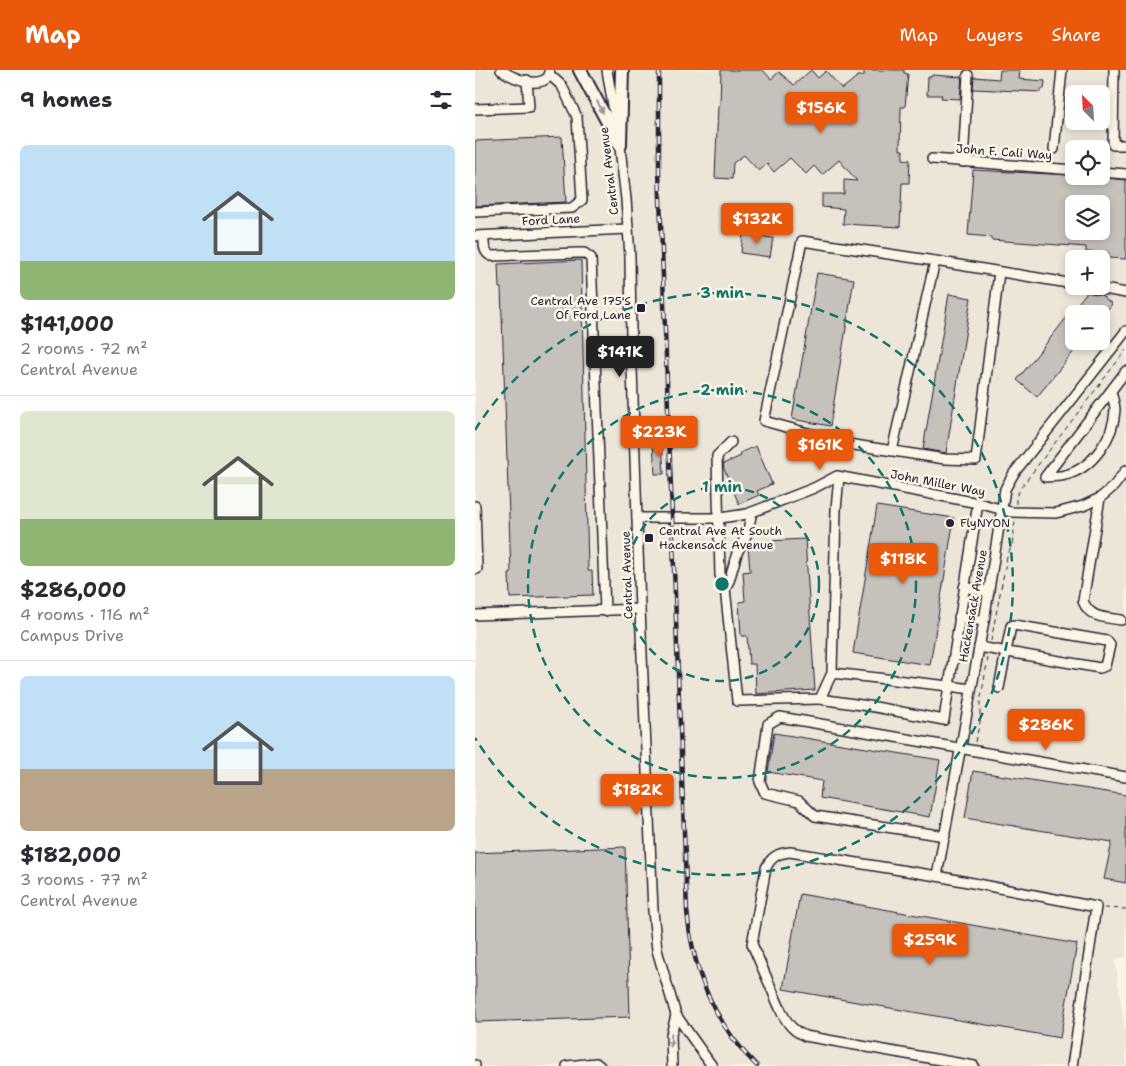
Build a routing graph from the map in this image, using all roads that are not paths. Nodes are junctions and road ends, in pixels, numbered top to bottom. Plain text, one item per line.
1 (501, 70) edge
2 (579, 70) edge
3 (607, 70) edge
4 (622, 70) edge
5 (1062, 70) edge
6 (1114, 70) edge
7 (549, 72) edge
8 (968, 75) dead end
9 (527, 80) junction
10 (1115, 82) junction
11 (1126, 82) edge
12 (475, 109) edge
13 (620, 145) junction
14 (1126, 145) edge
15 (1054, 149) dead end
16 (932, 159) dead end
17 (963, 162) junction
18 (1065, 169) edge
19 (1110, 173) edge
20 (1126, 174) edge
21 (475, 212) edge
22 (628, 229) junction
23 (479, 236) edge
24 (935, 261) junction
25 (999, 272) junction
26 (1065, 283) edge
27 (1110, 290) edge
28 (1126, 293) edge
29 (1126, 331) edge
30 (1126, 371) edge
31 (1111, 391) junction
32 (731, 442) dead end
33 (892, 451) junction
34 (1126, 470) edge
35 (839, 477) junction
36 (1100, 498) junction
37 (978, 503) junction
38 (475, 506) edge
39 (1001, 509) junction
40 (752, 512) junction
41 (637, 518) junction
42 (718, 518) junction
43 (475, 569) edge
44 (964, 587) junction
45 (725, 588) junction
46 (989, 592) junction
47 (640, 609) junction
48 (605, 611) junction
49 (475, 615) edge
50 (959, 617) junction
51 (1121, 620) dead end
52 (984, 621) junction
53 (979, 647) junction
54 (1005, 652) junction
55 (832, 673) junction
56 (949, 686) junction
57 (999, 688) dead end
58 (971, 689) junction
59 (820, 700) junction
60 (961, 748) junction
61 (1126, 777) edge
62 (945, 836) junction
63 (937, 876) junction
64 (676, 1015) junction
65 (567, 1066) edge
66 (599, 1066) edge
67 (672, 1066) edge
68 (712, 1066) edge
69 (974, 1066) edge
70 (1072, 1066) edge

1 - 9 street
2 -> 13 highway
3 - 13 street, Central Avenue
4 - 13 highway
5 - 15 street
6 - 10 street
7 - 9 street
7 - 21 street
8 - 17 street
9 - 12 street
10 - 11 street
10 - 14 street
13 - 22 street, Central Avenue
16 - 17 street, John F. Cali Way
17 - 18 street, John F. Cali Way
19 - 20 street
22 - 23 street, Ford Lane
22 - 41 street, Central Avenue
23 - 48 street
24 - 25 street
24 - 33 street
24 - 33 street
25 - 26 street
25 - 33 street
27 - 28 street
29 - 39 street, Hackensack Avenue
30 - 31 street
31 - 31 street
32 - 42 street
34 - 36 street
35 - 37 street, John Miller Way
35 - 40 street
35 - 55 street
36 - 39 street, John Miller Way
36 - 51 street
37 - 39 street, John Miller Way
37 - 44 street
38 - 43 street
39 - 46 street, Hackensack Avenue
40 - 42 street
40 - 45 street
41 - 42 street
41 - 47 street, Central Avenue
42 - 45 street
44 - 46 street
44 - 50 street
45 - 59 street
46 - 52 street, Hackensack Avenue
47 - 48 street
47 - 64 street, Central Avenue
48 - 49 street
50 - 52 street
50 - 56 street
52 - 53 street, Hackensack Avenue
53 - 54 street
53 - 58 street, Hackensack Avenue
54 - 54 street
54 - 57 street
55 - 56 street
55 - 59 street
56 - 58 street
56 - 59 street
58 - 60 street, Hackensack Avenue
60 - 61 street
60 - 62 street, Hackensack Avenue
60 - 62 street
62 - 63 street, Hackensack Avenue
63 - 69 street
63 - 70 street
64 -> 67 street
64 - 68 street, Central Avenue
65 - 66 street

